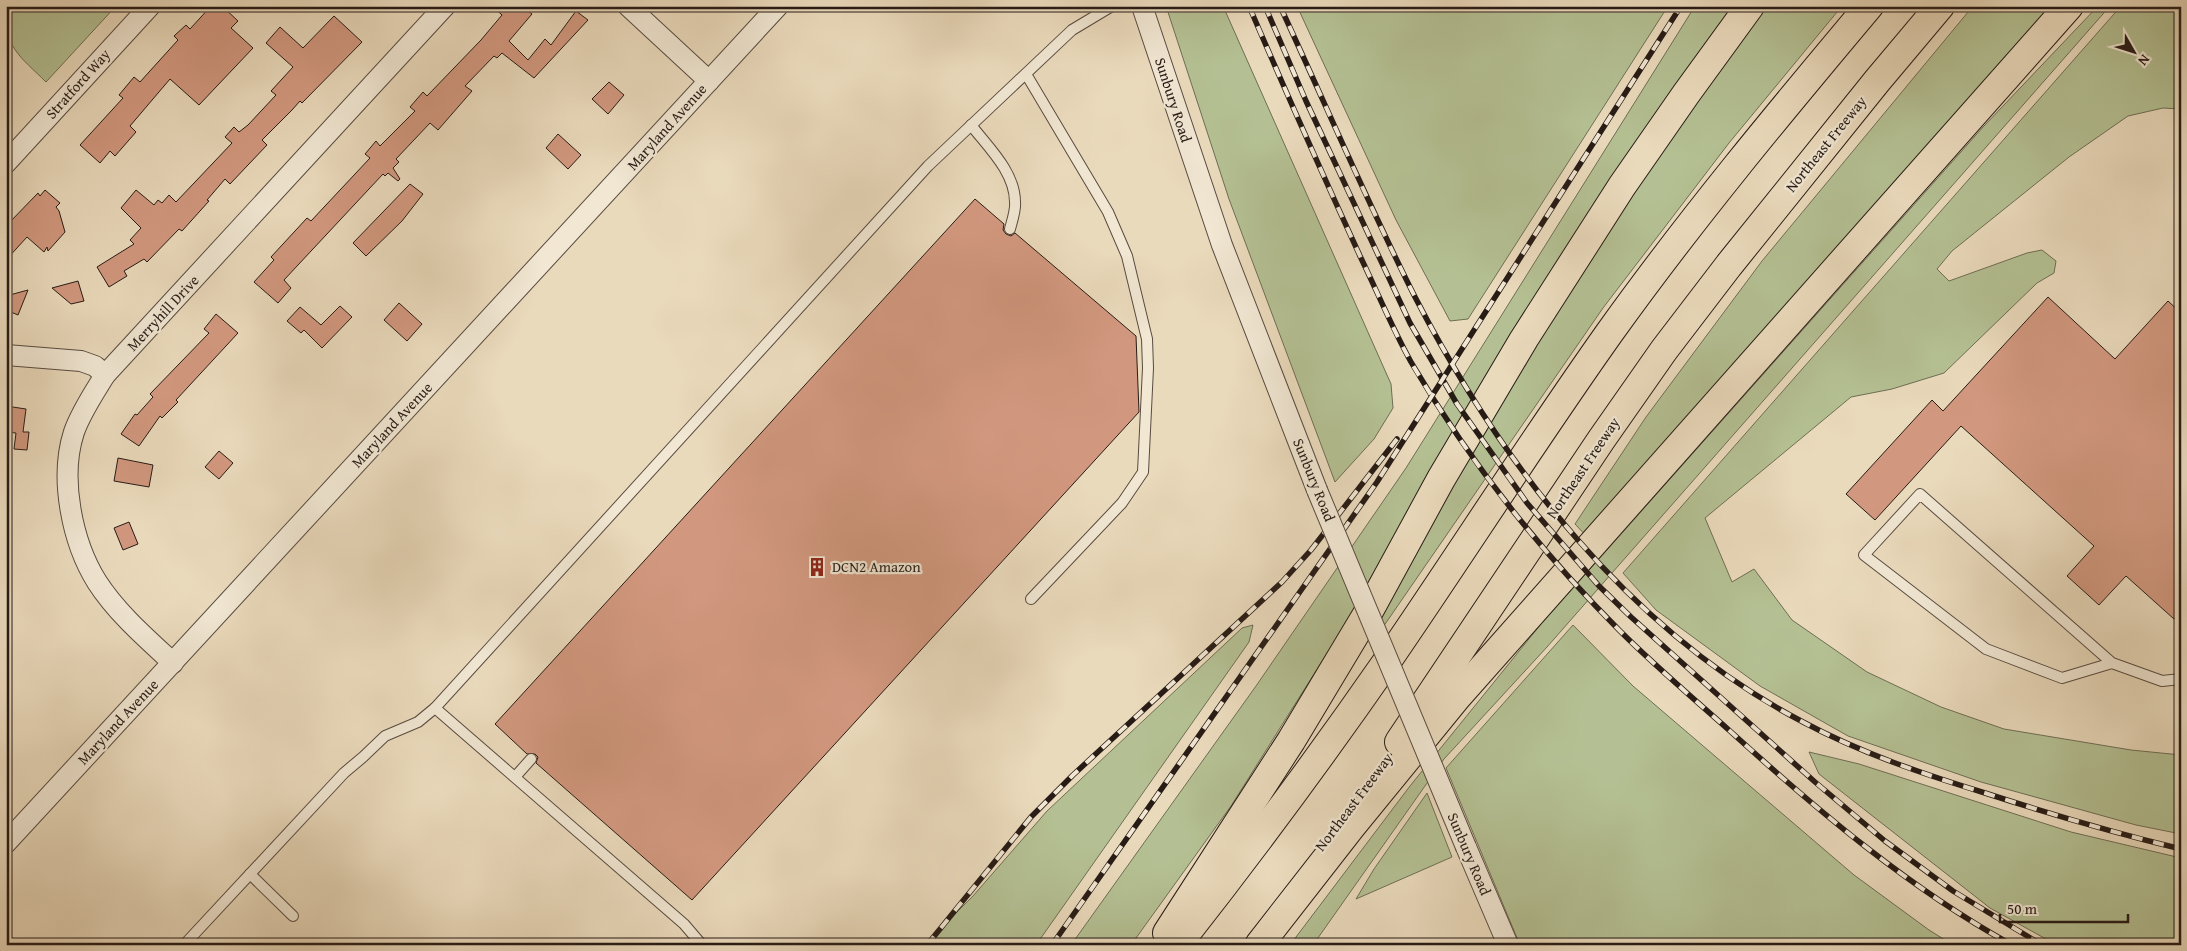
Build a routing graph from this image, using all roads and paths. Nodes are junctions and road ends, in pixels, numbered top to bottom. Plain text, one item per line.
1 (150, 6) edge
2 (445, 6) edge
3 (628, 6) edge
4 (778, 6) edge
5 (1112, 6) edge
6 (1142, 6) edge
7 (1750, 6) edge
8 (1869, 6) edge
9 (1940, 6) edge
10 (2069, 6) edge
11 (1026, 74) junction
12 (709, 81) junction
13 (971, 125) junction
14 (6, 163) edge
15 (1010, 229) dead end
16 (6, 355) edge
17 (105, 375) junction
18 (1031, 599) dead end
19 (173, 663) junction
20 (2112, 663) junction
21 (2181, 679) edge
22 (435, 708) junction
23 (532, 758) dead end
24 (515, 777) junction
25 (6, 843) edge
26 (250, 874) junction
27 (293, 916) dead end
28 (184, 945) edge
29 (702, 945) edge
30 (1164, 945) edge
31 (1177, 945) edge
32 (1246, 945) edge
33 (1259, 945) edge
34 (1508, 945) edge

1 - 14 street, Stratford Way
2 - 17 street, Merryhill Drive
3 - 12 street
4 - 12 street, Maryland Avenue
5 - 11 lane
6 - 34 street, Sunbury Road, bridge
7 - 30 highway
8 - 31 highway
9 - 32 highway, Northeast Freeway
10 - 33 highway
11 - 13 lane
11 - 18 lane
12 - 19 street, Maryland Avenue
13 - 15 lane
13 - 22 lane
16 - 17 street
17 - 19 street, Merryhill Drive
19 - 25 street, Maryland Avenue
20 - 20 lane
20 - 21 lane
22 - 24 lane
22 - 26 lane
23 - 24 lane
24 - 29 lane
26 - 27 lane
26 - 28 lane

